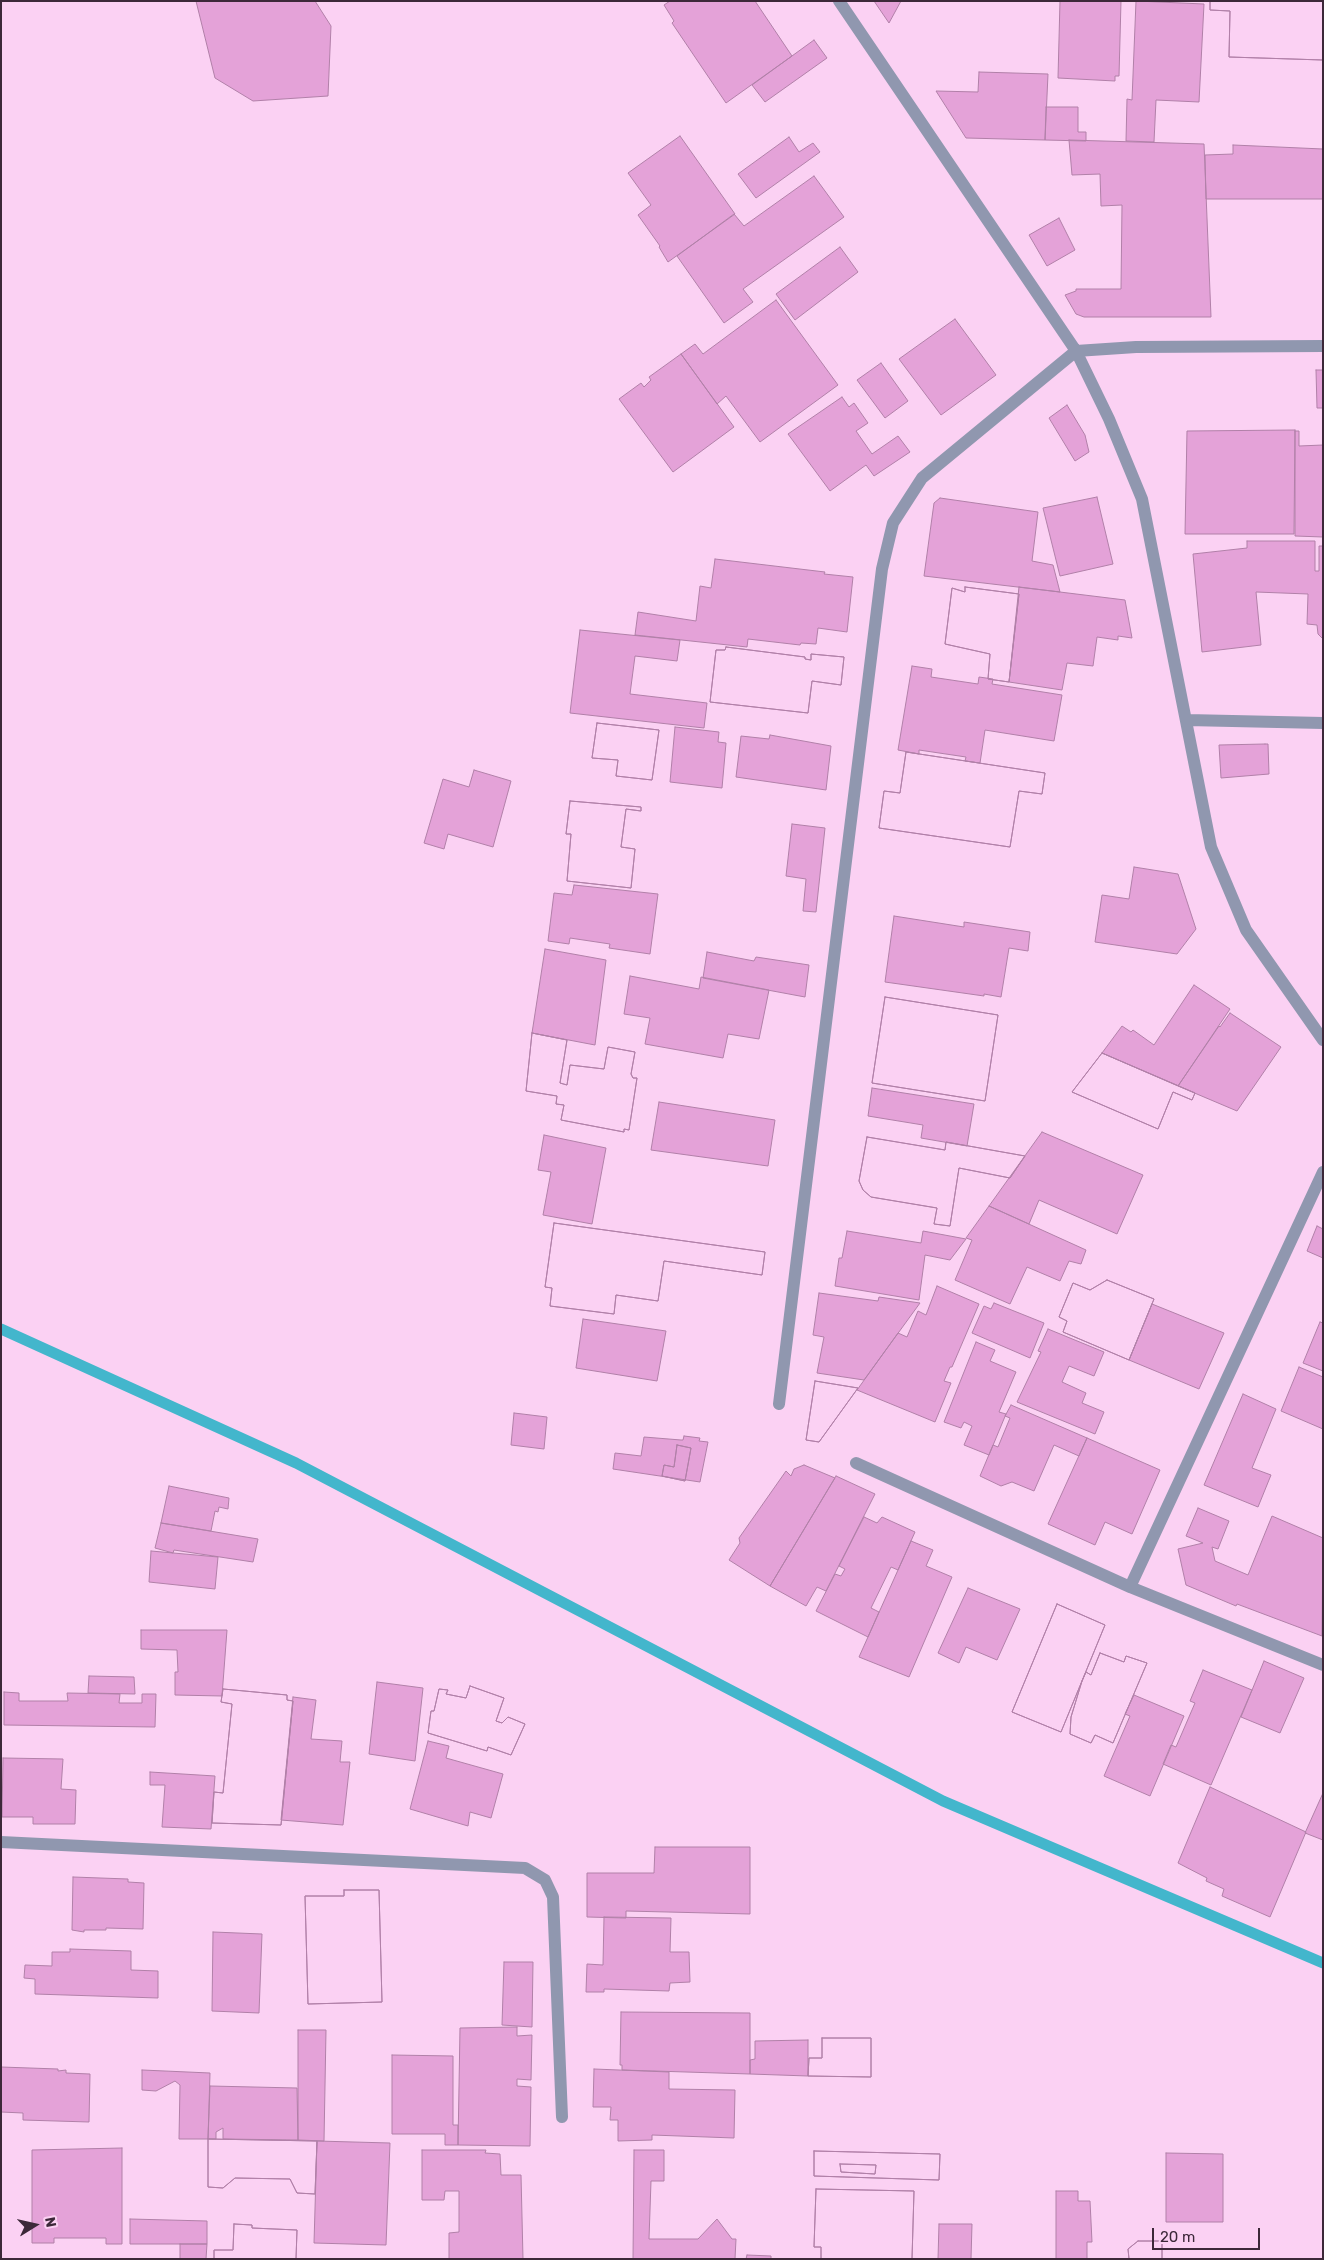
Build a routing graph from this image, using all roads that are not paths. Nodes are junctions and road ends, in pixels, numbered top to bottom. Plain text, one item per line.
1 (839, 1) edge
2 (1323, 346) edge
3 (1076, 351) junction
4 (1187, 720) junction
5 (1323, 723) edge
6 (1323, 1040) edge
7 (1323, 1172) edge
8 (778, 1404) dead end
9 (856, 1463) dead end
10 (1130, 1587) junction
11 (1323, 1664) edge
12 (1, 1842) edge
13 (562, 2117) dead end

1 - 3 street
2 - 3 street
3 - 4 street
3 - 8 street
4 - 5 street
4 - 6 street
7 - 10 street
9 - 10 street
10 - 11 street
12 - 13 street

